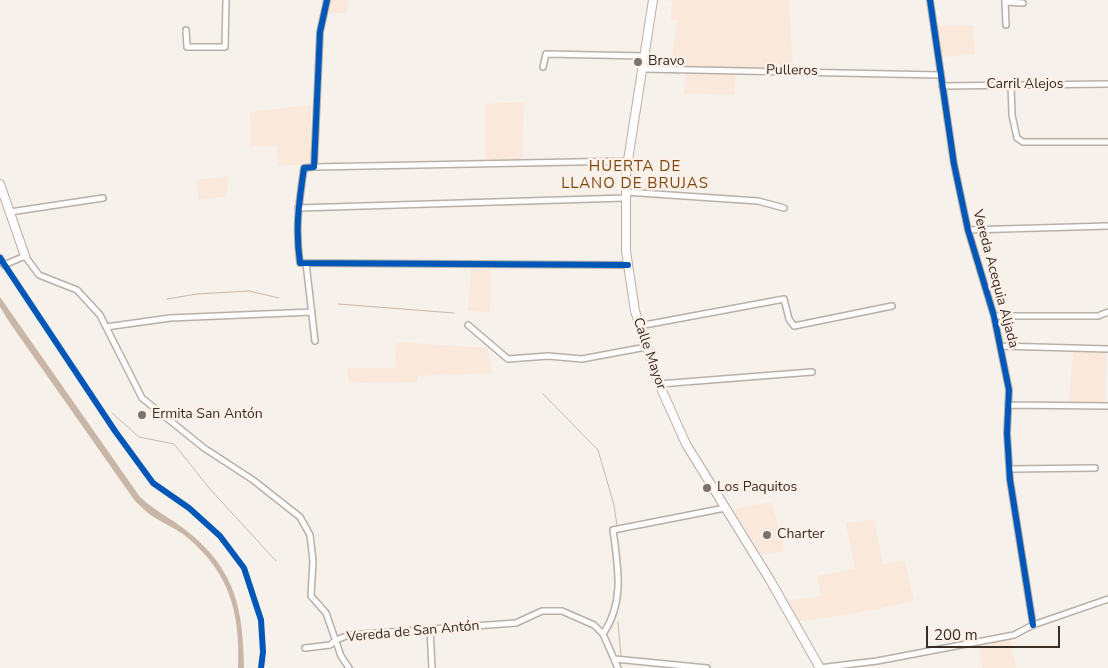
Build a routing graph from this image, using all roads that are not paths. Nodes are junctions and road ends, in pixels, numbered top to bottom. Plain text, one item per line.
1 (226, 0) edge
2 (327, 0) edge
3 (654, 0) edge
4 (930, 0) edge
5 (1005, 1) edge
6 (1022, 3) dead end
7 (1006, 25) dead end
8 (186, 30) dead end
9 (646, 56) junction
10 (543, 66) dead end
11 (644, 69) junction
12 (940, 75) junction
13 (1108, 84) edge
14 (1011, 85) junction
15 (942, 86) junction
16 (1108, 142) edge
17 (627, 161) junction
18 (314, 167) junction
19 (0, 184) edge
20 (625, 195) junction
21 (103, 198) dead end
22 (298, 208) junction
23 (784, 208) dead end
24 (10, 212) junction
25 (1108, 226) edge
26 (968, 230) junction
27 (25, 256) junction
28 (0, 258) edge
29 (306, 263) junction
30 (628, 265) junction
31 (892, 306) dead end
32 (312, 312) junction
33 (1108, 312) edge
34 (994, 316) junction
35 (468, 325) dead end
36 (639, 326) junction
37 (106, 327) junction
38 (315, 341) dead end
39 (1000, 346) junction
40 (646, 347) junction
41 (1108, 349) edge
42 (812, 372) dead end
43 (659, 384) junction
44 (1008, 405) junction
45 (1108, 406) edge
46 (1095, 468) dead end
47 (1011, 469) junction
48 (725, 508) junction
49 (1108, 599) edge
50 (1033, 625) junction
51 (430, 629) junction
52 (603, 634) junction
53 (336, 640) junction
54 (305, 648) dead end
55 (615, 659) junction
56 (349, 668) edge
57 (432, 668) edge
58 (618, 668) edge
59 (707, 668) edge
60 (820, 668) edge

1 - 8 street
2 - 18 street
3 - 9 main road, Calle Mayor
4 - 12 street, Vereda Acequia Aljada
5 - 6 street
5 - 7 street
9 - 10 street
9 - 11 main road, Calle Mayor
11 - 12 street, Pulleros
11 - 17 main road, Calle Mayor
12 - 15 street, Vereda Acequia Aljada
13 - 14 street, Carril Alejos
14 - 15 street, Carril Alejos
14 - 16 street
15 - 26 street, Vereda Acequia Aljada
17 - 18 street
17 - 20 main road, Calle Mayor
18 - 22 street
19 - 24 main road, Vereda de San Antón
20 - 22 street
20 - 23 street
20 - 30 main road, Calle Mayor
21 - 24 street
22 - 29 street
24 - 27 main road, Vereda de San Antón
25 - 26 street
26 - 34 street, Vereda Acequia Aljada
27 - 28 street
27 - 37 street, Vereda de San Antón
29 - 30 street
29 - 32 street
30 - 36 main road, Calle Mayor
31 - 36 street
32 - 37 street
32 - 38 street
33 - 34 street
34 - 39 street, Vereda Acequia Aljada
35 - 40 street
36 - 40 main road, Calle Mayor
37 - 53 street, Vereda de San Antón
39 - 41 street
39 - 44 street, Vereda Acequia Aljada
40 - 43 main road, Calle Mayor
42 - 43 street
43 - 48 main road, Calle Mayor
44 - 45 street
44 - 47 street, Vereda Acequia Aljada
46 - 47 street
47 - 50 street, Vereda Acequia Aljada
48 - 52 street
48 - 60 main road, Calle Mayor
49 - 50 street
50 - 60 street
51 - 52 street, Vereda de San Antón
51 - 53 street, Vereda de San Antón
51 - 57 street
52 - 55 street, Vereda de San Antón
53 - 54 street
53 - 56 street
55 - 58 street, Vereda de San Antón
55 - 59 street

